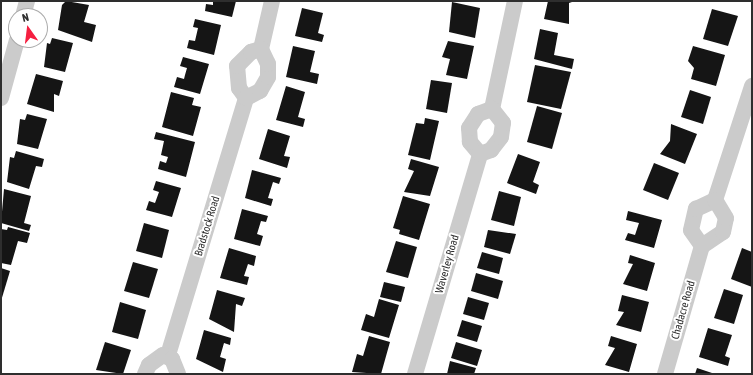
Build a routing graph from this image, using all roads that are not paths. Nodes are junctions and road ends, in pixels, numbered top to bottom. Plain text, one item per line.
1 (272, 1) edge
2 (515, 1) edge
3 (14, 48) edge
4 (261, 49) junction
5 (752, 86) edge
6 (1, 98) edge
7 (246, 98) junction
8 (492, 109) junction
9 (480, 154) junction
10 (715, 200) junction
11 (702, 246) junction
12 (168, 355) junction
13 (145, 374) edge
14 (178, 374) edge
15 (415, 374) edge
16 (665, 374) edge

1 - 4 street
2 - 8 street
3 - 6 street
4 - 7 street
4 - 7 street
5 - 10 street
7 - 12 street, Bradstock Road
8 - 9 street
8 - 9 street
9 - 15 street, Waverley Road
10 - 11 street
10 - 11 street
11 - 16 street, Chadacre Road
12 - 13 street
12 - 14 street

